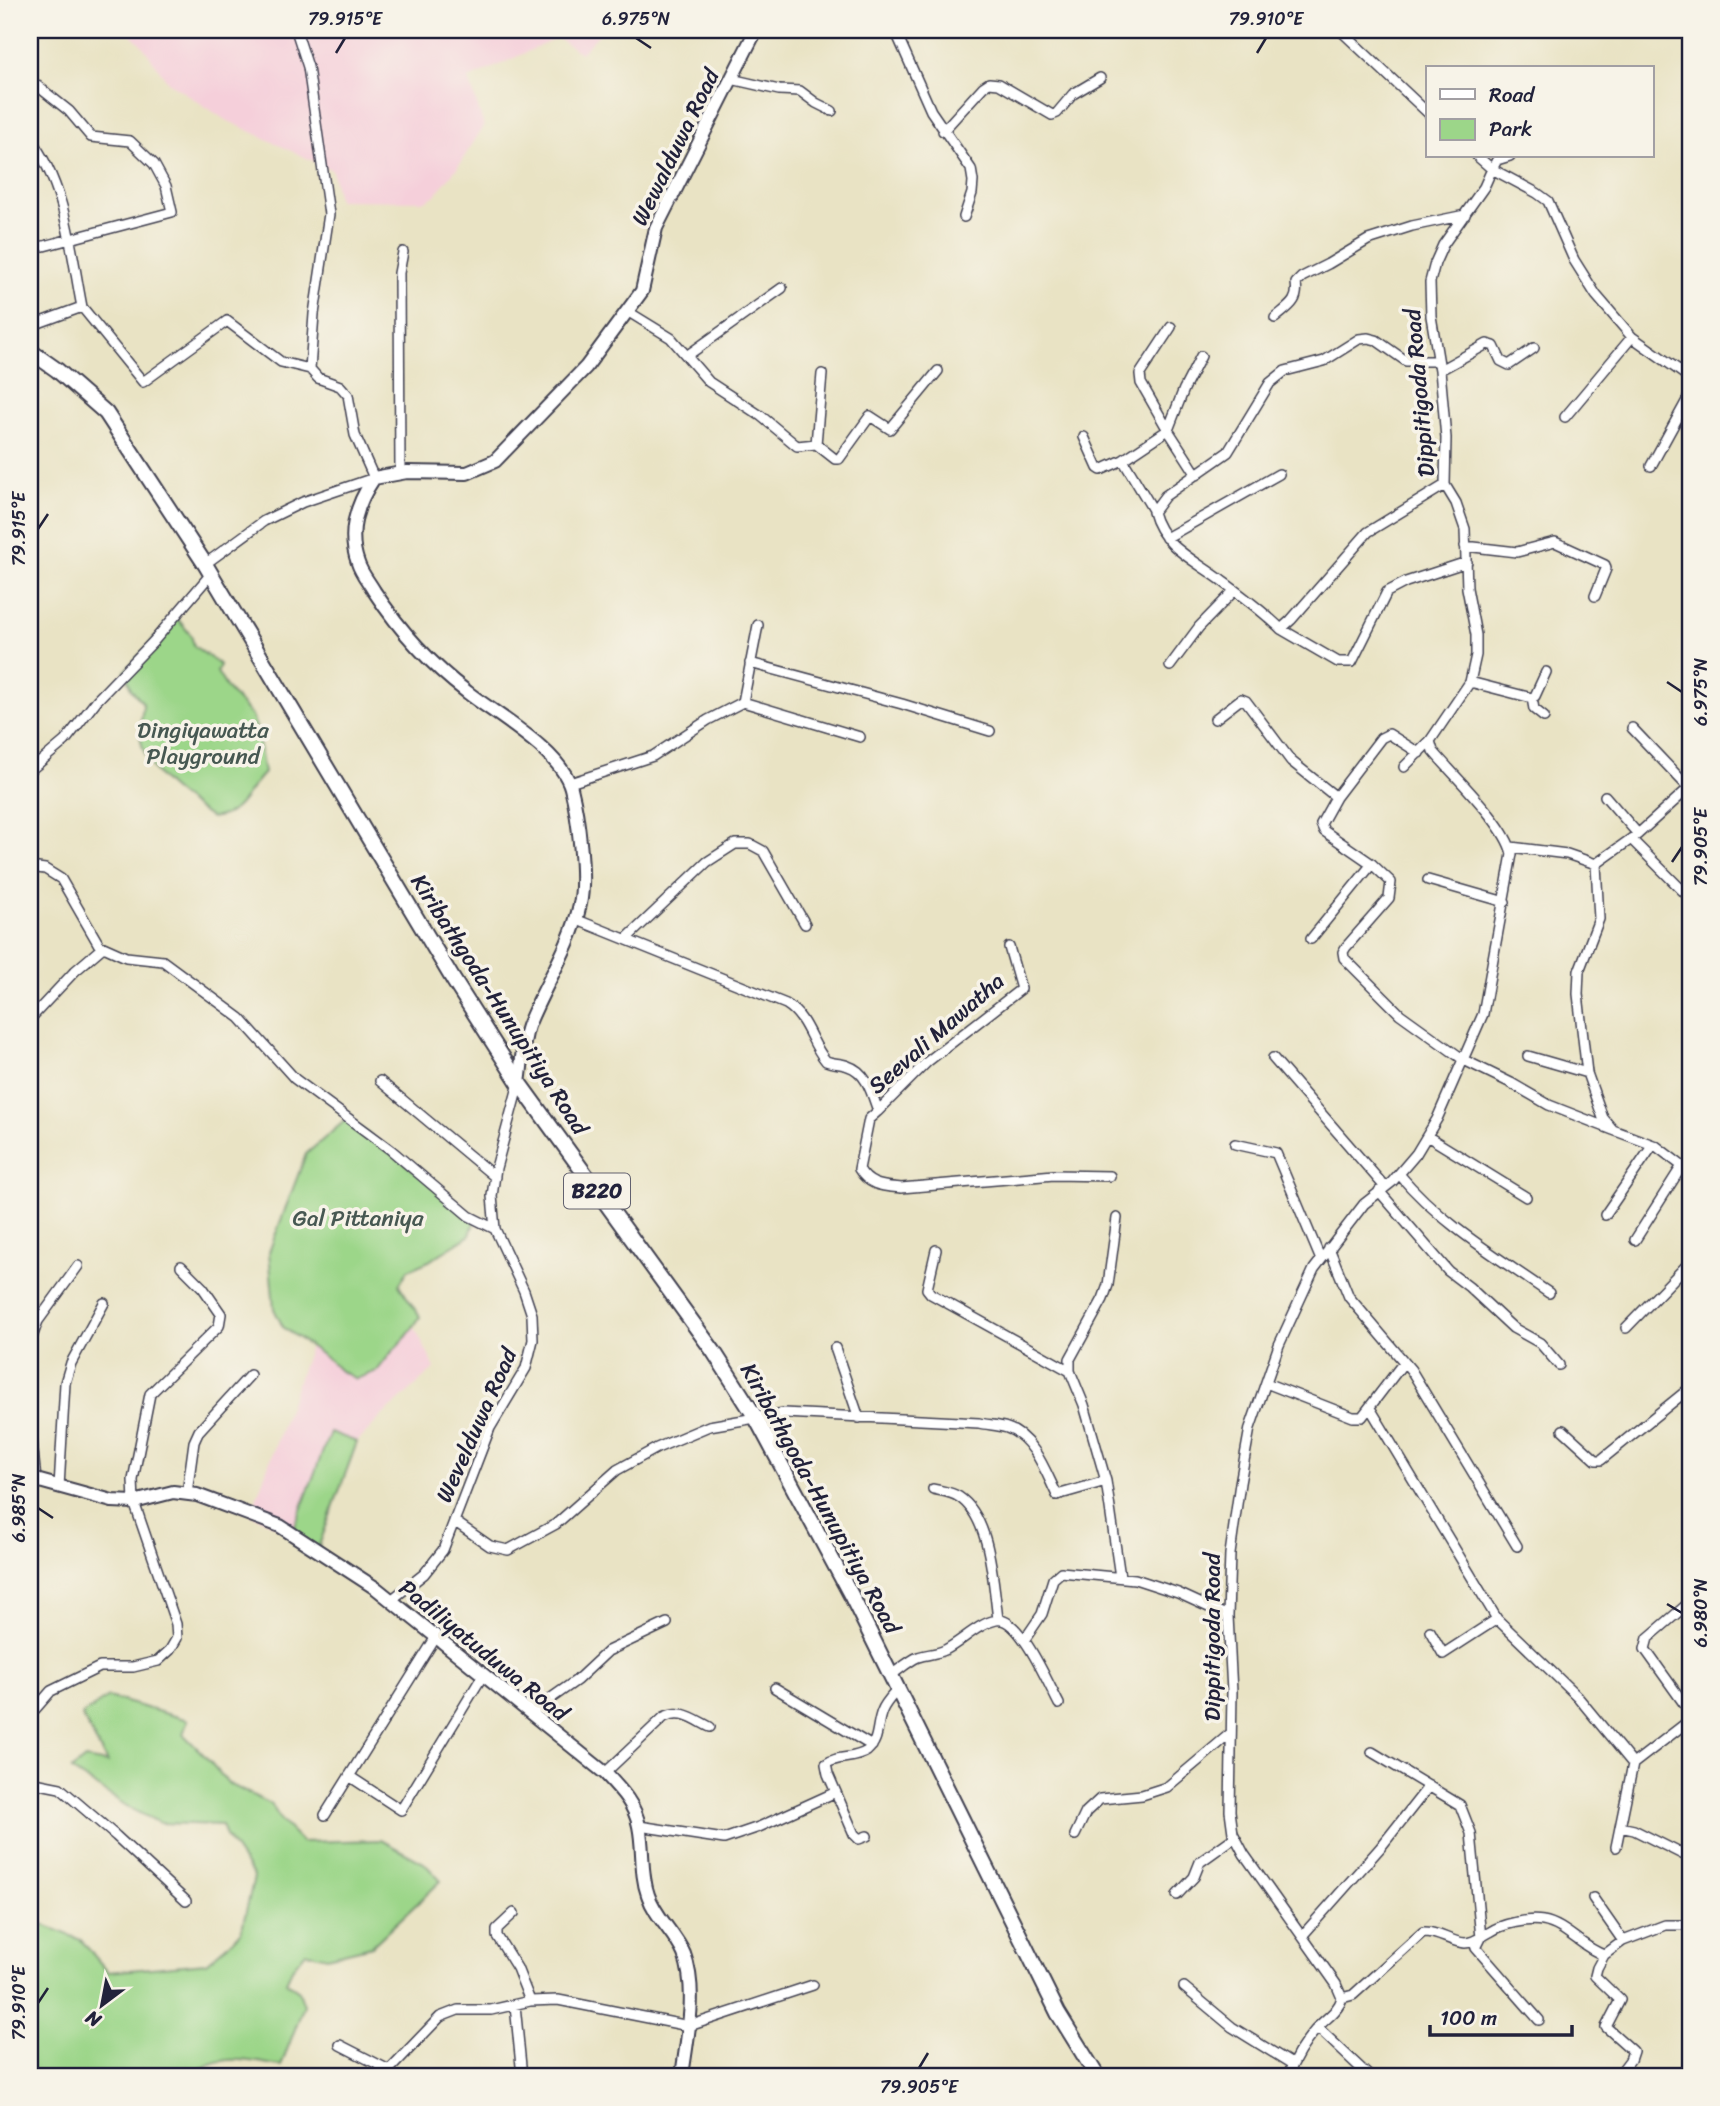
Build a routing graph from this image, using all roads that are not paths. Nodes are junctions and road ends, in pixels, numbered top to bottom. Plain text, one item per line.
1 (296, 30) edge
2 (756, 30) edge
3 (895, 30) edge
4 (1340, 30) edge
5 (1100, 78) dead end
6 (731, 79) junction
7 (30, 83) edge
8 (832, 111) dead end
9 (1426, 111) edge
10 (943, 131) junction
11 (30, 139) edge
12 (1479, 158) edge
13 (1504, 158) edge
14 (1492, 169) junction
15 (1465, 215) junction
16 (964, 217) dead end
17 (69, 239) junction
18 (30, 247) edge
19 (403, 252) dead end
20 (782, 288) dead end
21 (82, 307) junction
22 (627, 311) junction
23 (1275, 318) dead end
24 (30, 326) edge
25 (1171, 327) dead end
26 (1632, 337) junction
27 (1534, 348) dead end
28 (30, 351) edge
29 (688, 355) junction
30 (1201, 356) dead end
31 (1438, 365) junction
32 (310, 369) junction
33 (938, 371) dead end
34 (822, 374) dead end
35 (1690, 378) edge
36 (1690, 394) edge
37 (1565, 417) dead end
38 (1168, 430) junction
39 (1084, 437) dead end
40 (816, 444) junction
41 (1123, 460) junction
42 (1651, 466) dead end
43 (400, 474) junction
44 (1279, 474) dead end
45 (1197, 475) junction
46 (374, 478) junction
47 (1445, 485) junction
48 (1153, 510) junction
49 (1166, 538) junction
50 (1465, 545) junction
51 (1467, 562) junction
52 (208, 569) junction
53 (1234, 591) junction
54 (1595, 596) dead end
55 (758, 625) dead end
56 (1281, 629) junction
57 (750, 663) junction
58 (1170, 666) dead end
59 (1546, 672) dead end
60 (1470, 682) junction
61 (1532, 698) junction
62 (743, 702) junction
63 (1544, 717) dead end
64 (1215, 719) dead end
65 (1632, 728) dead end
66 (990, 731) dead end
67 (860, 737) dead end
68 (1430, 741) junction
69 (1419, 753) junction
70 (30, 766) edge
71 (1404, 767) dead end
72 (570, 783) junction
73 (1690, 787) edge
74 (1605, 796) dead end
75 (1336, 797) junction
76 (1634, 837) junction
77 (1511, 847) junction
78 (1372, 864) junction
79 (1596, 864) junction
80 (30, 867) edge
81 (1428, 880) dead end
82 (1690, 898) edge
83 (1505, 902) junction
84 (575, 919) junction
85 (805, 924) dead end
86 (626, 939) junction
87 (1311, 939) dead end
88 (103, 947) junction
89 (1009, 947) dead end
90 (30, 1020) edge
91 (1528, 1056) dead end
92 (1273, 1058) dead end
93 (1464, 1060) junction
94 (1587, 1073) junction
95 (380, 1081) dead end
96 (519, 1083) junction
97 (878, 1111) junction
98 (1613, 1130) junction
99 (1427, 1136) junction
100 (1235, 1144) dead end
101 (1653, 1145) junction
102 (1686, 1169) edge
103 (1399, 1174) junction
104 (1110, 1176) dead end
105 (495, 1177) junction
106 (1382, 1189) junction
107 (1526, 1197) dead end
108 (1605, 1215) dead end
109 (1117, 1218) dead end
110 (495, 1229) junction
111 (1634, 1240) dead end
112 (1329, 1248) junction
113 (936, 1250) dead end
114 (1321, 1260) junction
115 (1690, 1262) edge
116 (78, 1266) dead end
117 (181, 1266) dead end
118 (1549, 1293) dead end
119 (104, 1303) dead end
120 (1626, 1328) dead end
121 (30, 1343) edge
122 (835, 1348) dead end
123 (1404, 1362) junction
124 (1559, 1365) dead end
125 (1070, 1371) junction
126 (250, 1375) dead end
127 (1266, 1383) junction
128 (1690, 1388) edge
129 (1370, 1408) junction
130 (756, 1418) junction
131 (859, 1418) junction
132 (30, 1420) edge
133 (1563, 1430) dead end
134 (33, 1480) edge
135 (1106, 1480) junction
136 (59, 1487) junction
137 (933, 1489) dead end
138 (187, 1493) junction
139 (134, 1502) junction
140 (454, 1521) junction
141 (1517, 1546) dead end
142 (1120, 1577) junction
143 (390, 1601) junction
144 (1690, 1602) edge
145 (1228, 1616) junction
146 (998, 1619) junction
147 (1497, 1619) junction
148 (667, 1623) dead end
149 (1430, 1631) dead end
150 (436, 1637) junction
151 (1025, 1639) junction
152 (483, 1675) junction
153 (891, 1675) junction
154 (775, 1688) dead end
155 (898, 1689) junction
156 (1059, 1704) dead end
157 (1690, 1712) edge
158 (530, 1713) junction
159 (30, 1715) edge
160 (1690, 1720) edge
161 (710, 1727) dead end
162 (1231, 1733) junction
163 (872, 1746) junction
164 (1372, 1752) dead end
165 (1633, 1764) junction
166 (605, 1773) junction
167 (349, 1776) junction
168 (30, 1782) edge
169 (1429, 1786) junction
170 (836, 1792) junction
171 (325, 1815) dead end
172 (639, 1826) junction
173 (1620, 1827) junction
174 (1076, 1835) dead end
175 (867, 1836) dead end
176 (1235, 1837) junction
177 (1616, 1847) dead end
178 (1690, 1858) edge
179 (1177, 1895) dead end
180 (1593, 1898) dead end
181 (186, 1901) dead end
182 (514, 1913) dead end
183 (1690, 1925) edge
184 (1302, 1936) junction
185 (1481, 1938) junction
186 (1623, 1941) junction
187 (1604, 1955) junction
188 (813, 1985) dead end
189 (1184, 1987) dead end
190 (1342, 1998) junction
191 (530, 2001) junction
192 (515, 2005) junction
193 (1539, 2020) dead end
194 (689, 2026) junction
195 (1317, 2027) junction
196 (340, 2045) dead end
197 (1292, 2064) junction
198 (388, 2073) edge
199 (522, 2076) edge
200 (682, 2076) edge
201 (1097, 2076) edge
202 (1288, 2076) edge
203 (1369, 2076) edge
204 (1618, 2076) edge

1 - 32 street
2 - 6 street, Wewalduwa Road
3 - 10 street
4 - 9 street
5 - 10 street
6 - 8 street
6 - 22 street, Wewalduwa Road
7 - 17 street
10 - 16 street
11 - 17 street
12 - 14 street
13 - 14 street
14 - 15 street, Dippitigoda Road
14 - 26 street
15 - 23 street
15 - 31 street, Dippitigoda Road
17 - 18 street
17 - 21 street
19 - 43 street
20 - 29 street
21 - 24 street
21 - 32 street
22 - 29 street
22 - 43 street, Wewalduwa Road
25 - 38 street
26 - 35 street
26 - 37 street
27 - 31 street
28 - 52 main road, Kiribathgoda-Hunupitiya Road / B220
29 - 40 street
30 - 38 street
31 - 45 street
31 - 47 street, Dippitigoda Road
32 - 46 street
33 - 40 street
34 - 40 street
36 - 42 street
38 - 41 street
38 - 45 street
39 - 41 street
41 - 48 street
43 - 46 street, Wewalduwa Road
44 - 49 street
45 - 48 street
46 - 52 street, Wewalduwa Road
46 - 72 street
47 - 50 street, Dippitigoda Road
47 - 56 street
48 - 49 street
49 - 53 street
50 - 51 street, Dippitigoda Road
50 - 54 street
51 - 56 street
51 - 60 street, Dippitigoda Road
52 - 70 street, Wewalduwa Road
52 - 96 main road, Kiribathgoda-Hunupitiya Road / B220
53 - 56 street
53 - 58 street
55 - 57 street
57 - 62 street
57 - 66 street
59 - 61 street
60 - 61 street
60 - 68 street, Dippitigoda Road
61 - 63 street
62 - 67 street
62 - 72 street
64 - 75 street
65 - 73 street
68 - 69 street, Dippitigoda Road
68 - 77 street
69 - 71 street, Dippitigoda Road
69 - 75 street
72 - 84 street
73 - 76 street
74 - 76 street
75 - 78 street
76 - 79 street
76 - 82 street
77 - 79 street
77 - 83 street, Dippitigoda Road
78 - 87 street
78 - 93 street
79 - 94 street
80 - 88 street
81 - 83 street
83 - 93 street, Dippitigoda Road
84 - 86 street, Seevali Mawatha
84 - 96 street
85 - 86 street
86 - 97 street, Seevali Mawatha
88 - 90 street
88 - 110 street
89 - 97 street, Seevali Mawatha
91 - 94 street
92 - 106 street
93 - 98 street
93 - 99 street, Dippitigoda Road
94 - 98 street
95 - 105 street
96 - 105 street, Wevelduwa Road
96 - 130 main road, Kiribathgoda-Hunupitiya Road / B220
97 - 104 street
98 - 101 street
99 - 103 street, Dippitigoda Road
99 - 107 street
100 - 114 street
101 - 102 street
101 - 108 street
102 - 111 street
103 - 106 street, Dippitigoda Road
103 - 118 street
105 - 110 street, Wevelduwa Road
106 - 112 street, Dippitigoda Road
106 - 124 street
109 - 125 street
110 - 140 street, Wevelduwa Road
112 - 114 street, Dippitigoda Road
112 - 123 street
113 - 125 street
114 - 127 street, Dippitigoda Road
115 - 120 street
116 - 121 street
117 - 139 street
119 - 136 street
122 - 131 street
123 - 129 street
123 - 141 street
125 - 135 street
126 - 138 street
127 - 129 street
127 - 145 street, Dippitigoda Road
128 - 133 street
129 - 147 street
130 - 131 street
130 - 140 street
130 - 153 main road, Kiribathgoda-Hunupitiya Road / B220
131 - 135 street
132 - 134 street
134 - 136 street, Padiliyatuduwa Road
135 - 142 street
136 - 139 street, Padiliyatuduwa Road
137 - 146 street
138 - 139 street, Padiliyatuduwa Road
138 - 143 street, Padiliyatuduwa Road
139 - 159 street
140 - 143 street, Wevelduwa Road
142 - 145 street
142 - 151 street
143 - 150 street, Padiliyatuduwa Road
144 - 157 street
145 - 162 street, Dippitigoda Road
146 - 151 street
146 - 153 street
147 - 149 street
147 - 165 street
148 - 158 street
150 - 152 street, Padiliyatuduwa Road
150 - 167 street
151 - 156 street
152 - 158 street, Padiliyatuduwa Road
152 - 167 street
153 - 155 main road, Kiribathgoda-Hunupitiya Road / B220
154 - 163 street
155 - 163 street
155 - 201 main road, Kiribathgoda-Hunupitiya Road / B220
158 - 166 street, Padiliyatuduwa Road
160 - 165 street
161 - 166 street
162 - 174 street
162 - 176 street, Dippitigoda Road
163 - 170 street
164 - 169 street
165 - 173 street
166 - 172 street, Padiliyatuduwa Road
167 - 171 street
168 - 181 street
169 - 184 street
169 - 185 street
170 - 172 street
170 - 175 street
172 - 194 street, Padiliyatuduwa Road
173 - 177 street
173 - 178 street
176 - 179 street
176 - 184 street, Dippitigoda Road
180 - 186 street
182 - 191 street
183 - 186 street
184 - 190 street, Dippitigoda Road
185 - 187 street
185 - 190 street
185 - 193 street
186 - 187 street
187 - 204 street
188 - 194 street
189 - 197 street
190 - 195 street
191 - 192 street
191 - 194 street
192 - 198 street
192 - 199 street
194 - 200 street, Padiliyatuduwa Road
195 - 197 street
195 - 203 street
196 - 198 street
197 - 202 street

